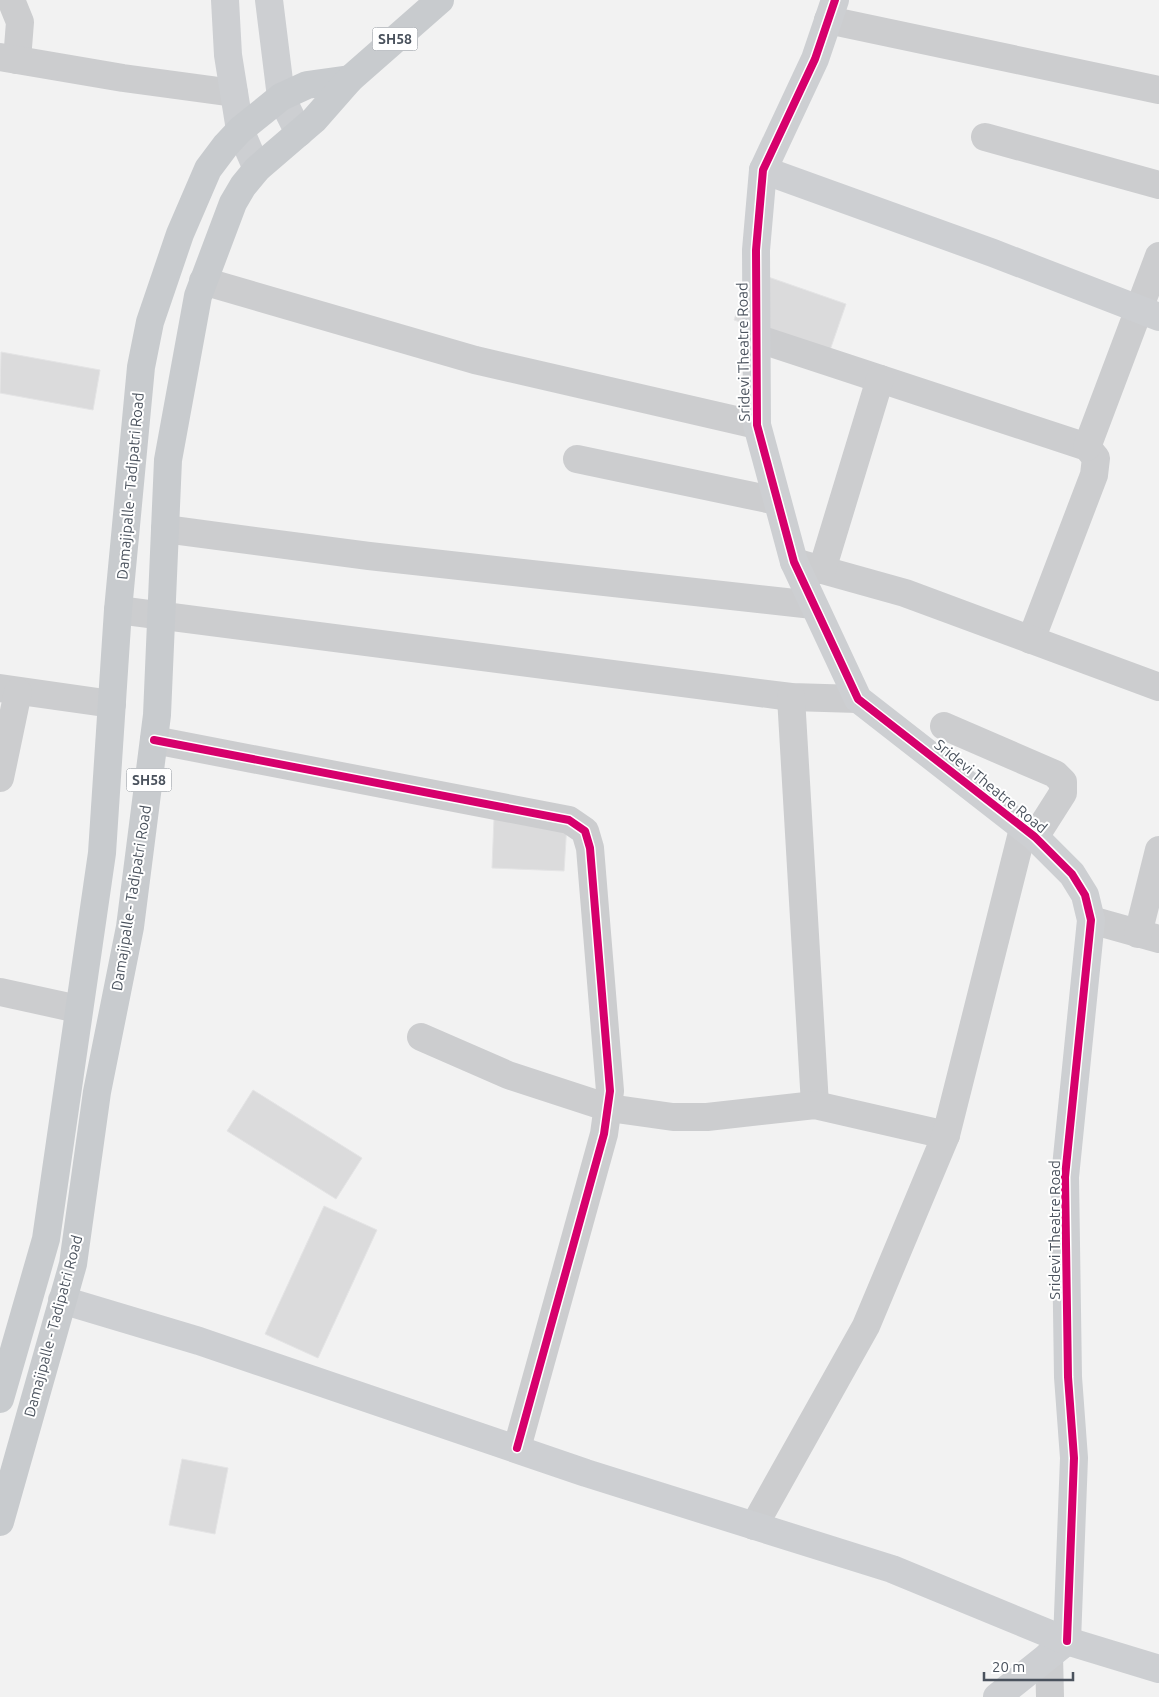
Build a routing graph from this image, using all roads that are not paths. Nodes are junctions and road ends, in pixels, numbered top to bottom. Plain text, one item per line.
1 (11, 0) edge
2 (225, 0) edge
3 (269, 0) edge
4 (440, 0) edge
5 (831, 10) edge
6 (8, 58) edge
7 (350, 79) junction
8 (1159, 90) edge
9 (234, 93) junction
10 (281, 97) junction
11 (240, 130) junction
12 (299, 133) junction
13 (985, 137) dead end
14 (257, 169) junction
15 (763, 170) junction
16 (1159, 185) edge
17 (1159, 256) edge
18 (202, 281) junction
19 (1149, 313) edge
20 (756, 338) junction
21 (880, 379) junction
22 (757, 425) junction
23 (1087, 447) junction
24 (577, 459) dead end
25 (777, 501) junction
26 (165, 529) junction
27 (794, 562) junction
28 (822, 570) junction
29 (812, 605) junction
30 (118, 610) junction
31 (161, 614) junction
32 (1031, 640) junction
33 (1159, 687) edge
34 (9, 690) edge
35 (792, 697) junction
36 (858, 699) junction
37 (112, 704) junction
38 (944, 726) dead end
39 (154, 740) junction
40 (0, 778) edge
41 (1029, 833) junction
42 (1159, 850) edge
43 (1091, 920) junction
44 (1149, 936) edge
45 (0, 992) edge
46 (78, 1010) junction
47 (421, 1036) dead end
48 (815, 1105) junction
49 (609, 1108) junction
50 (946, 1135) junction
51 (62, 1300) junction
52 (6, 1356) edge
53 (0, 1399) edge
54 (517, 1448) junction
55 (0, 1522) edge
56 (754, 1526) junction
57 (1058, 1648) junction
58 (1159, 1669) edge
59 (997, 1697) edge
60 (1050, 1697) edge

1 - 6 street
2 - 9 street
3 - 10 street
4 - 7 main road, Damajipalle - Tadipatri Road / SH58
5 - 8 street
5 - 15 street, Sridevi Theatre Road
6 - 9 street
7 - 10 main road, Damajipalle - Tadipatri Road / SH58
7 - 12 main road, Damajipalle - Tadipatri Road / SH58
9 - 11 street
10 - 11 main road, Damajipalle - Tadipatri Road / SH58
10 - 12 street
11 - 14 street
11 - 30 main road, Damajipalle - Tadipatri Road / SH58
12 - 14 main road, Damajipalle - Tadipatri Road / SH58
13 - 16 street
14 - 18 main road, Damajipalle - Tadipatri Road / SH58
15 - 19 street
15 - 20 street, Sridevi Theatre Road
17 - 19 street
18 - 22 street
18 - 26 main road, Damajipalle - Tadipatri Road / SH58
19 - 23 street
20 - 21 street
20 - 22 street, Sridevi Theatre Road
21 - 23 street
21 - 28 street
22 - 25 street, Sridevi Theatre Road
23 - 32 street
24 - 25 street
25 - 27 street, Sridevi Theatre Road
26 - 29 street
26 - 31 main road, Damajipalle - Tadipatri Road / SH58
27 - 28 street
27 - 29 street, Sridevi Theatre Road
28 - 32 street
29 - 36 street, Sridevi Theatre Road
30 - 31 street
30 - 37 main road, Damajipalle - Tadipatri Road / SH58
31 - 35 street
31 - 39 main road, Damajipalle - Tadipatri Road / SH58
32 - 33 street
34 - 37 street
34 - 40 street
35 - 36 street
35 - 48 street
36 - 41 street, Sridevi Theatre Road
37 - 46 main road, Damajipalle - Tadipatri Road / SH58
38 - 41 street
39 - 49 street
39 - 51 main road, Damajipalle - Tadipatri Road / SH58
41 - 43 street, Sridevi Theatre Road
41 - 50 street
42 - 44 street
43 - 44 street
43 - 57 street, Sridevi Theatre Road
45 - 46 street
46 - 52 main road, Damajipalle - Tadipatri Road / SH58
47 - 49 street
48 - 49 street
48 - 50 street
49 - 54 street
50 - 56 street
51 - 54 street
51 - 55 main road, Damajipalle - Tadipatri Road / SH58
52 - 53 main road, Damajipalle - Tadipatri Road / SH58
54 - 56 street
56 - 57 street
57 - 58 street
57 - 59 street
57 - 60 street

